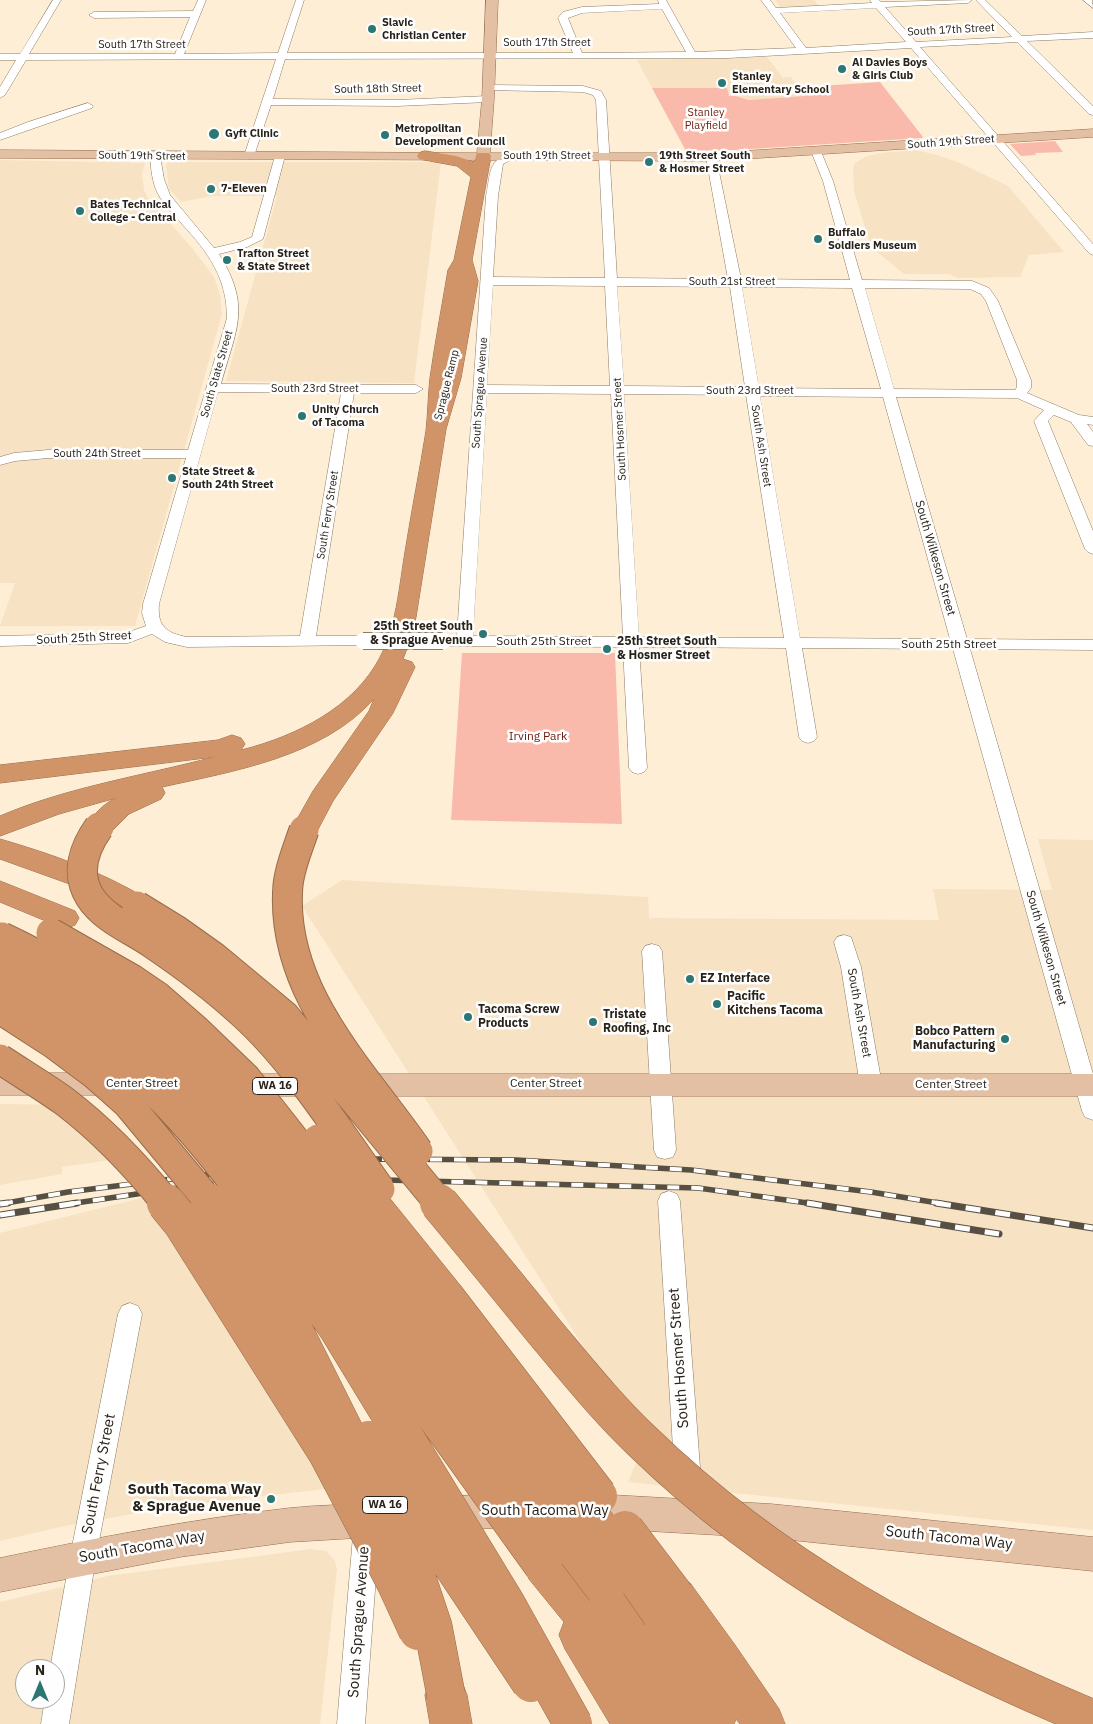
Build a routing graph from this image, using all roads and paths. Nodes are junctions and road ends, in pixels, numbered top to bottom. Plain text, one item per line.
1 (57, 0) edge
2 (202, 0) edge
3 (300, 0) edge
4 (492, 0) edge
5 (765, 0) edge
6 (968, 0) edge
7 (980, 0) edge
8 (1087, 0) edge
9 (876, 2) edge
10 (664, 3) edge
11 (1093, 5) edge
12 (773, 11) junction
13 (196, 14) junction
14 (94, 15) dead end
15 (1093, 35) edge
16 (1019, 39) junction
17 (913, 45) junction
18 (803, 52) junction
19 (692, 55) junction
20 (490, 56) junction
21 (579, 56) junction
22 (0, 57) edge
23 (23, 57) junction
24 (178, 57) junction
25 (283, 57) junction
26 (594, 92) joint
27 (488, 94) junction
28 (0, 95) edge
29 (267, 102) junction
30 (88, 106) dead end
31 (1093, 112) edge
32 (1093, 133) edge
33 (0, 137) edge
34 (995, 139) junction
35 (816, 151) junction
36 (0, 154) edge
37 (155, 156) junction
38 (249, 156) junction
39 (280, 156) junction
40 (425, 156) junction
41 (483, 156) junction
42 (513, 156) junction
43 (603, 156) junction
44 (711, 157) junction
45 (479, 177) junction
46 (1093, 251) edge
47 (210, 252) junction
48 (487, 280) junction
49 (612, 282) junction
50 (734, 282) junction
51 (857, 283) junction
52 (213, 388) junction
53 (348, 388) junction
54 (416, 389) dead end
55 (480, 389) junction
56 (617, 390) junction
57 (752, 391) junction
58 (888, 392) junction
59 (1020, 394) junction
60 (1052, 408) junction
61 (1076, 418) junction
62 (1093, 421) edge
63 (1093, 442) edge
64 (194, 454) junction
65 (0, 461) edge
66 (1093, 549) edge
67 (403, 619) junction
68 (154, 628) junction
69 (0, 641) edge
70 (307, 641) junction
71 (465, 641) junction
72 (632, 642) junction
73 (793, 643) junction
74 (960, 645) junction
75 (1093, 645) edge
76 (385, 671) junction
77 (323, 726) junction
78 (808, 737) dead end
79 (638, 768) dead end
80 (0, 774) edge
81 (0, 827) edge
82 (0, 849) edge
83 (0, 891) edge
84 (58, 925) junction
85 (0, 936) edge
86 (844, 942) dead end
87 (652, 951) dead end
88 (0, 979) edge
89 (0, 1009) edge
90 (0, 1059) edge
91 (0, 1084) edge
92 (661, 1084) junction
93 (871, 1084) junction
94 (1089, 1085) edge
95 (1093, 1111) edge
96 (665, 1150) dead end
97 (669, 1201) dead end
98 (486, 1261) junction
99 (444, 1297) junction
100 (130, 1314) dead end
101 (292, 1327) junction
102 (690, 1514) junction
103 (367, 1520) junction
104 (1093, 1554) edge
105 (83, 1557) junction
106 (543, 1565) junction
107 (0, 1575) edge
108 (448, 1709) edge
109 (1093, 1718) edge
110 (56, 1724) edge
111 (351, 1724) edge
112 (559, 1724) edge
113 (573, 1724) edge
114 (634, 1724) edge
115 (665, 1724) edge
116 (710, 1724) edge
117 (725, 1724) edge
118 (764, 1724) edge

1 - 23 street
2 - 13 street
3 - 25 street
4 - 20 main road
5 - 12 street
6 - 9 street
7 - 16 street
8 - 11 street
9 - 12 street
9 - 17 street
10 - 19 street
10 - 21 street
12 - 18 street
13 - 14 street
13 - 24 street
15 - 16 street, South 17th Street
16 - 17 street, South 17th Street
16 - 31 street
17 - 18 street, South 17th Street
17 - 34 street
18 - 19 street, South 17th Street
19 - 21 street, South 17th Street
20 - 21 street, South 17th Street
20 - 25 street, South 17th Street
20 - 27 main road
22 - 23 street, South 17th Street
23 - 24 street, South 17th Street
23 - 28 street
24 - 25 street, South 17th Street
25 - 29 street
26 - 27 street, South 18th Street
26 - 43 street, South Hosmer Street
27 - 29 street, South 18th Street
27 - 41 main road
29 - 38 street
30 - 33 street
32 - 34 main road, South 19th Street
34 - 35 main road, South 19th Street
34 - 46 street
35 - 44 main road, South 19th Street
35 - 51 street, South Wilkeson Street
36 - 37 main road, South 19th Street
37 - 38 main road, South 19th Street
37 - 47 street, South State Street
38 - 39 main road, South 19th Street
39 - 40 main road, South 19th Street
39 - 47 street
40 - 41 main road, South 19th Street
40 - 45 highway
41 - 42 main road, South 19th Street
41 - 45 highway, Sprague Ramp
42 - 43 main road, South 19th Street
42 - 48 street, South Sprague Avenue
43 - 44 main road, South 19th Street
43 - 49 street, South Hosmer Street
44 - 50 street, South Ash Street
45 - 67 highway, Sprague Ramp
47 - 52 street, South State Street
48 - 49 street, South 21st Street
48 - 55 street, South Sprague Avenue
49 - 50 street, South 21st Street
49 - 56 street, South Hosmer Street
50 - 51 street, South 21st Street
50 - 57 street, South Ash Street
51 - 58 street, South Wilkeson Street
51 - 59 street, South 21st Street
52 - 53 street, South 23rd Street
52 - 64 street, South State Street
53 - 54 street, South 23rd Street
53 - 70 street, South Ferry Street
55 - 56 street, South 23rd Street
55 - 71 street, South Sprague Avenue
56 - 57 street, South 23rd Street
56 - 72 street, South Hosmer Street
57 - 58 street, South 23rd Street
57 - 73 street, South Ash Street
58 - 59 street, South 23rd Street
58 - 74 street, South Wilkeson Street
59 - 60 street
60 - 61 street
60 - 66 street
61 - 62 street
61 - 63 street
64 - 65 street, South 24th Street
64 - 68 street, South State Street
67 - 76 highway
67 - 98 highway, bridge
68 - 69 street, South 25th Street
68 - 70 street, South 25th Street
70 - 71 street, South 25th Street, bridge
71 - 72 street, South 25th Street
72 - 73 street, South 25th Street
72 - 79 street, South Hosmer Street
73 - 74 street, South 25th Street
73 - 78 street, South Ash Street
74 - 75 street, South 25th Street
74 - 94 street, South Wilkeson Street
76 - 77 highway
76 - 80 highway
77 - 81 highway
77 - 99 highway, bridge
82 - 98 highway, bridge
83 - 84 highway, WA 16
84 - 85 highway
84 - 99 highway, WA 16, bridge
84 - 117 highway, bridge
85 - 106 highway, bridge
85 - 116 highway, bridge
86 - 93 street, South Ash Street
87 - 92 street
88 - 113 highway, bridge
89 - 101 highway, WA 16, bridge
90 - 108 highway, bridge
91 - 92 main road, Center Street
92 - 93 main road, Center Street
92 - 96 street
93 - 94 main road, Center Street
94 - 95 street, South Wilkeson Street
97 - 102 street, South Hosmer Street
98 - 109 highway, bridge
99 - 118 highway, WA 16, bridge
100 - 105 street, South Ferry Street
101 - 108 highway, WA 16, bridge
101 - 112 highway, bridge
102 - 103 main road, South Tacoma Way
102 - 104 main road, South Tacoma Way
103 - 105 main road, South Tacoma Way
103 - 111 street, South Sprague Avenue
105 - 107 main road, South Tacoma Way
105 - 110 street, South Ferry Street
106 - 114 highway
106 - 115 highway

